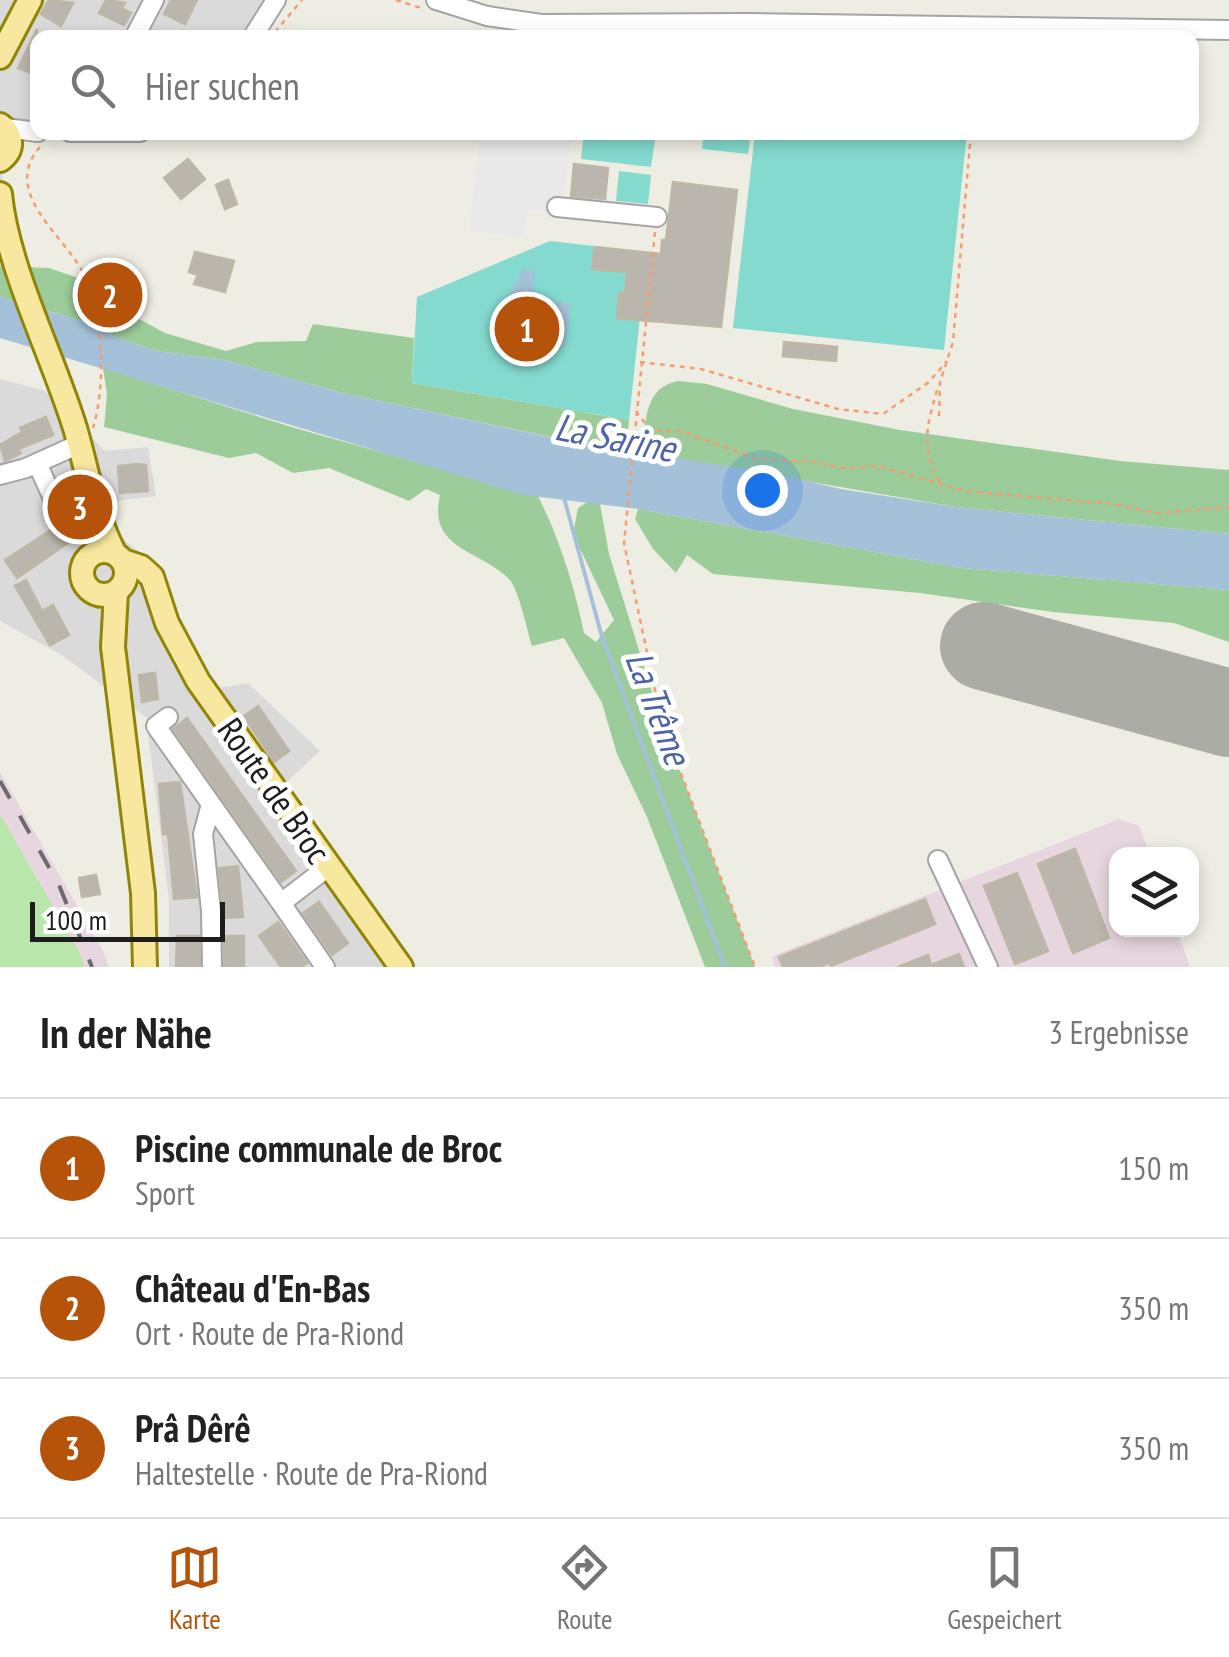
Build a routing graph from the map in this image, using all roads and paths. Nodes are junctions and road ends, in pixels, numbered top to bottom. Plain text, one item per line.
1 (30, 0) edge
2 (154, 0) edge
3 (276, 0) edge
4 (302, 0) edge
5 (436, 0) edge
6 (138, 30) edge
7 (257, 30) edge
8 (277, 30) edge
9 (1229, 30) edge
10 (0, 57) edge
11 (30, 138) edge
12 (38, 140) edge
13 (971, 140) edge
14 (4, 144) edge
15 (0, 182) edge
16 (0, 197) edge
17 (557, 207) dead end
18 (657, 217) joint
19 (947, 361) junction
20 (640, 362) junction
21 (940, 382) junction
22 (636, 410) junction
23 (938, 416) dead end
24 (79, 444) junction
25 (38, 463) junction
26 (0, 475) edge
27 (941, 484) junction
28 (56, 505) dead end
29 (1229, 507) edge
30 (110, 556) junction
31 (110, 590) junction
32 (160, 607) junction
33 (168, 716) dead end
34 (211, 804) junction
35 (938, 860) dead end
36 (328, 867) junction
37 (282, 903) junction
38 (146, 967) edge
39 (212, 967) edge
40 (326, 967) edge
41 (401, 967) edge
42 (755, 967) edge
43 (988, 967) edge

1 - 10 main road
2 - 6 street
3 - 7 street
4 - 8 path
5 - 9 street
11 - 14 street
12 - 24 path
13 - 19 path
14 - 15 main road
16 - 24 main road
17 - 18 street
18 - 20 path
19 - 20 path
19 - 21 path
20 - 22 path
21 - 23 path
21 - 27 path
22 - 27 path
22 - 42 path
24 - 25 street
24 - 30 main road
25 - 26 street
25 - 28 street
27 - 29 path
30 - 31 main road
30 - 31 main road
30 - 32 main road, Route de Broc
31 - 32 main road
31 - 38 main road
32 - 36 main road, Route de Broc
33 - 34 street
34 - 37 street
34 - 39 street
35 - 43 street
36 - 37 street
36 - 41 main road, Route de Broc
37 - 40 street

